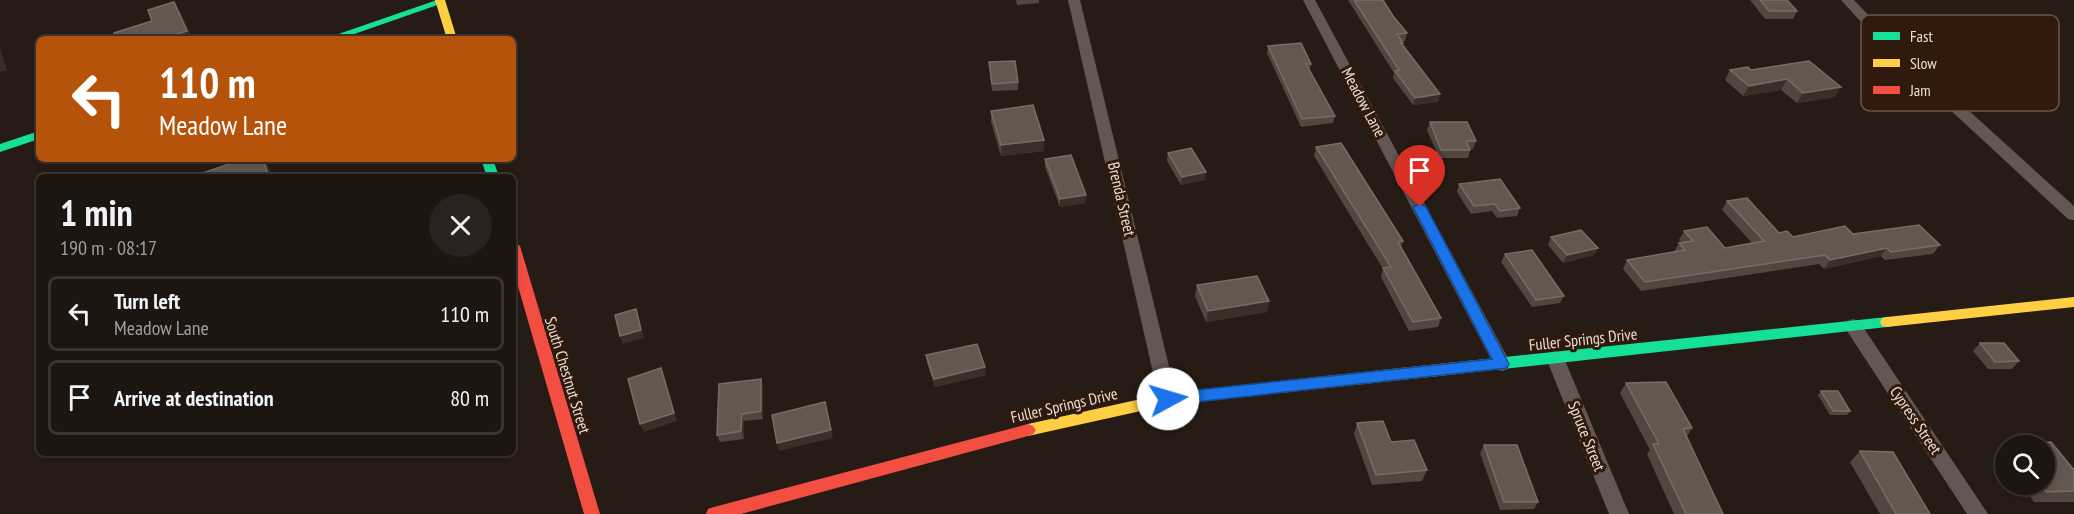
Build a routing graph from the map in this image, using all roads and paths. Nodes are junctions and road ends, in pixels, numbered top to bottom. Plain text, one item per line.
1 (1074, 0) edge
2 (1309, 0) edge
3 (1847, 0) edge
4 (441, 1) edge
5 (1861, 15) edge
6 (338, 36) edge
7 (451, 36) edge
8 (1960, 111) edge
9 (36, 136) edge
10 (0, 148) edge
11 (2074, 215) edge
12 (516, 256) edge
13 (2074, 302) edge
14 (1853, 326) junction
15 (1556, 358) junction
16 (1502, 364) junction
17 (1168, 399) junction
18 (592, 514) edge
19 (714, 514) edge
20 (1619, 514) edge
21 (1978, 514) edge

1 - 17 street, Brenda Street
2 - 16 street, Meadow Lane
3 - 5 street
4 - 6 street
4 - 7 street
8 - 11 street
9 - 10 street
12 - 18 street, South Chestnut Street
13 - 14 street, Fuller Springs Drive
14 - 15 street, Fuller Springs Drive
14 - 21 street, Cypress Street
15 - 16 street, Fuller Springs Drive
15 - 20 street, Spruce Street
16 - 17 street, Fuller Springs Drive
17 - 19 street, Fuller Springs Drive

